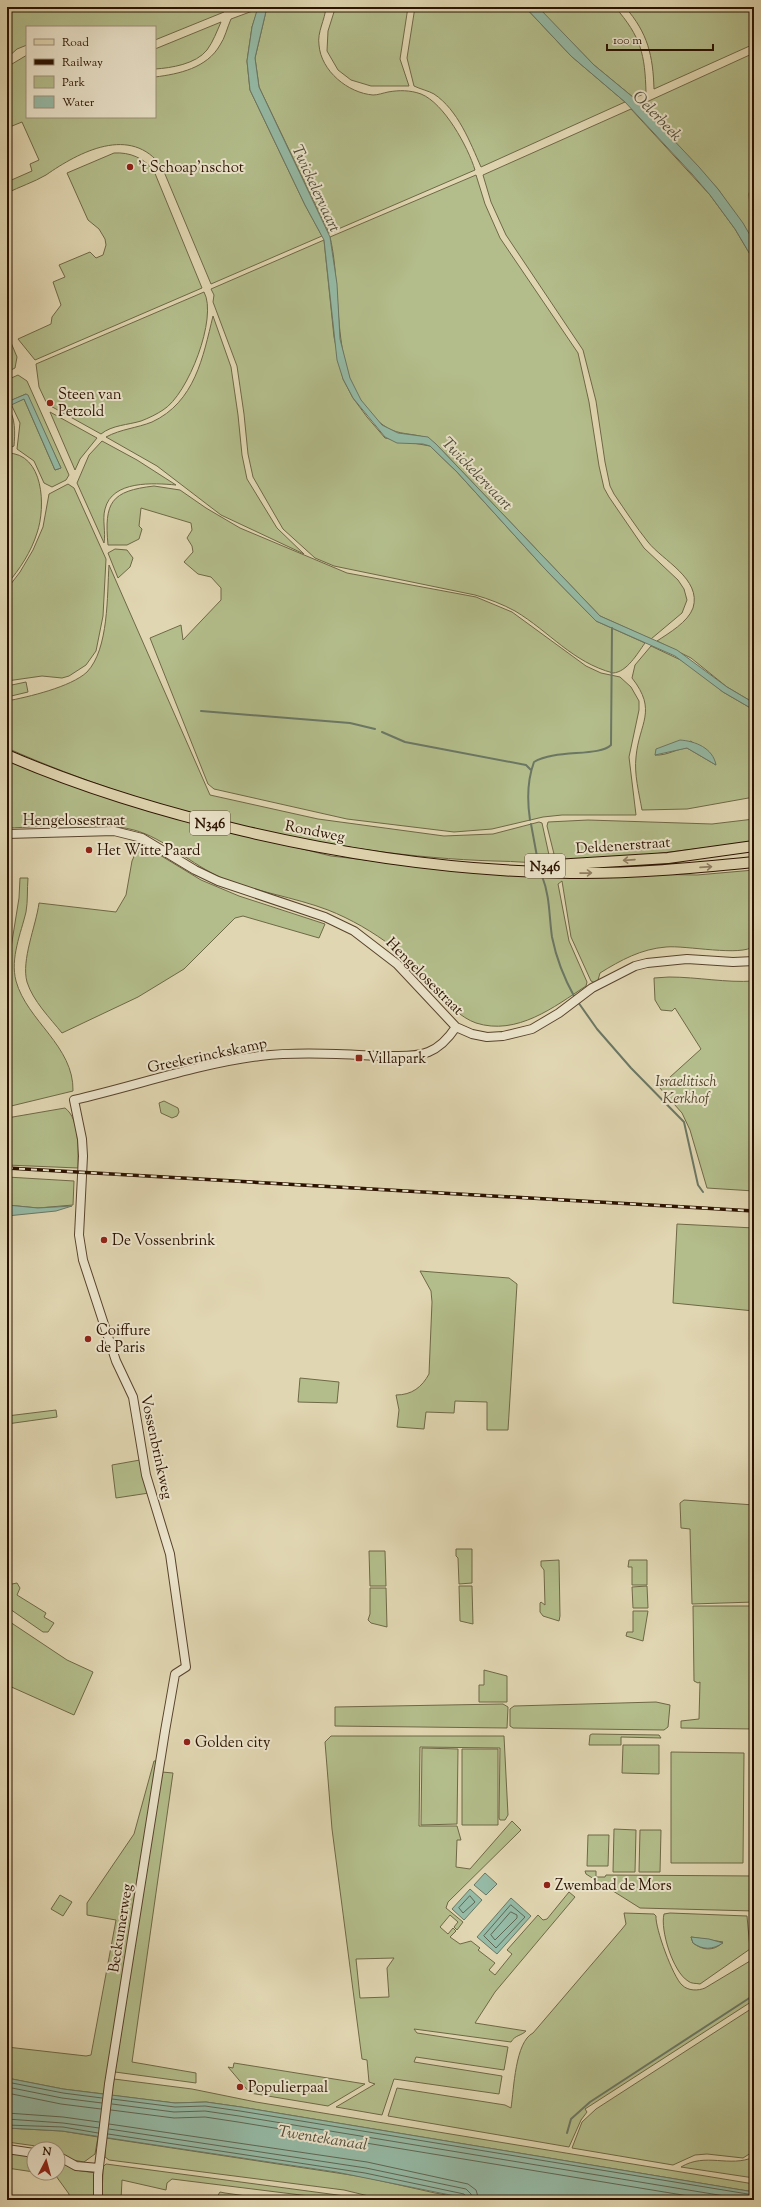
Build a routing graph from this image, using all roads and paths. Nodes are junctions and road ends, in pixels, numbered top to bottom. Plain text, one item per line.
1 (7, 755) edge
2 (7, 834) edge
3 (754, 846) edge
4 (421, 862) junction
5 (754, 862) edge
6 (629, 872) joint
7 (754, 960) edge
8 (456, 1027) junction
9 (74, 1100) joint
10 (186, 1667) joint
11 (7, 2149) edge
12 (26, 2152) edge
13 (66, 2160) edge
14 (99, 2168) junction
15 (98, 2200) edge

1 - 4 main road, Rondweg / N346
2 - 8 street, Hengelosestraat
3 -> 4 main road, Deldenerstraat / N346
4 -> 6 main road, Rondweg / N346
6 -> 5 main road, Deldenerstraat / N346
7 - 8 street, Hengelosestraat
8 - 9 street, Greekerinckskamp
9 - 10 street, Vossenbrinkweg
10 - 14 street, Beckumerweg
11 - 12 street
13 - 14 street
14 - 15 street, Beckumerweg

